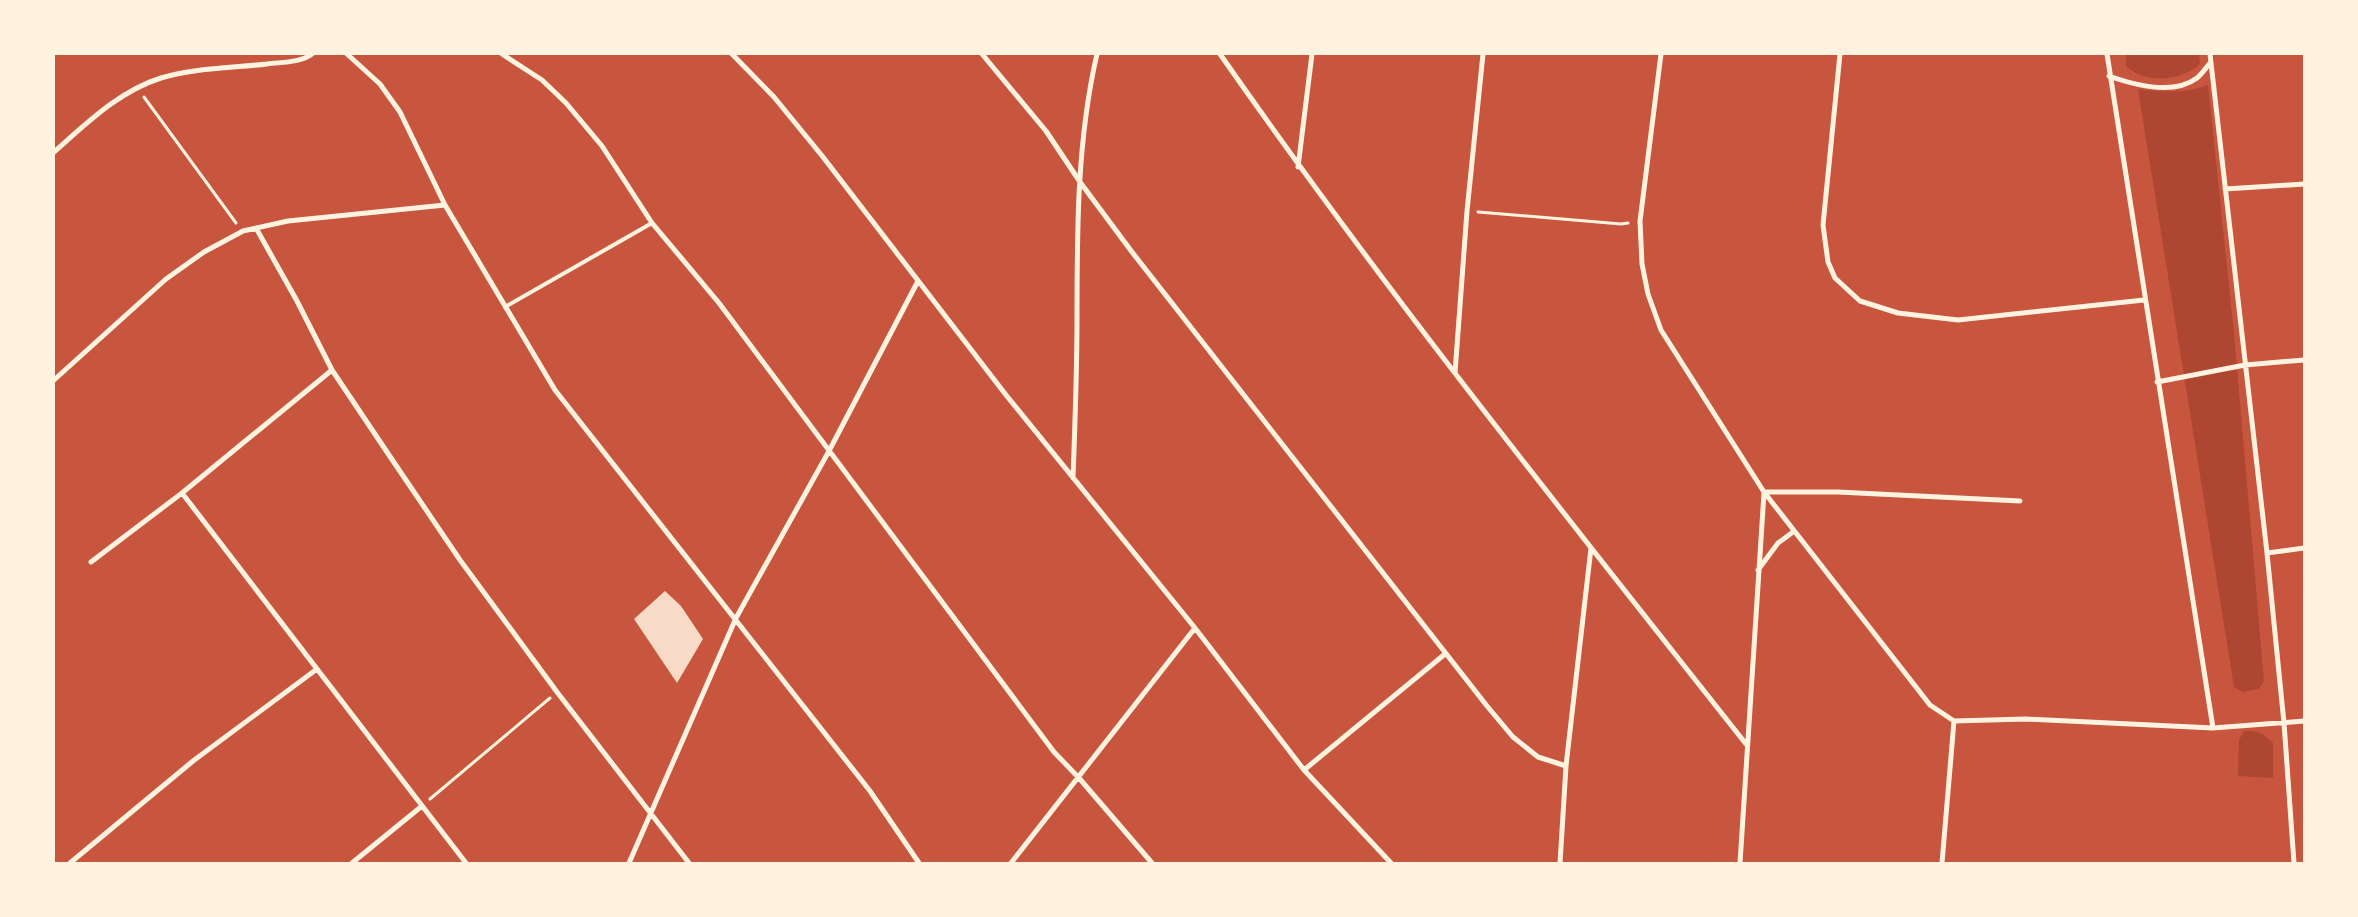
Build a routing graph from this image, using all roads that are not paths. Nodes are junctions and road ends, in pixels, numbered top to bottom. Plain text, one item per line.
1 (312, 54) edge
2 (347, 54) edge
3 (502, 54) edge
4 (732, 54) edge
5 (982, 54) edge
6 (1097, 54) edge
7 (1220, 54) edge
8 (1312, 54) edge
9 (1483, 54) edge
10 (1661, 54) edge
11 (1840, 54) edge
12 (2107, 54) edge
13 (2210, 54) edge
14 (2210, 63) junction
15 (2109, 76) junction
16 (54, 152) edge
17 (1298, 166) junction
18 (1080, 182) junction
19 (2304, 184) edge
20 (2225, 189) junction
21 (445, 205) junction
22 (652, 223) junction
23 (256, 228) junction
24 (918, 281) junction
25 (2144, 300) junction
26 (505, 307) junction
27 (2304, 360) edge
28 (2245, 365) junction
29 (332, 370) junction
30 (1454, 373) junction
31 (54, 380) edge
32 (2157, 382) junction
33 (829, 452) junction
34 (1073, 478) junction
35 (1764, 492) junction
36 (182, 493) junction
37 (2020, 501) dead end
38 (1793, 532) junction
39 (1591, 548) junction
40 (2304, 548) edge
41 (2267, 553) junction
42 (91, 562) dead end
43 (1758, 570) junction
44 (736, 618) junction
45 (1194, 628) junction
46 (1445, 654) junction
47 (317, 669) junction
48 (1954, 721) junction
49 (2304, 721) edge
50 (2284, 723) junction
51 (2213, 728) junction
52 (1746, 744) junction
53 (1566, 766) junction
54 (1304, 770) junction
55 (1080, 778) junction
56 (422, 806) junction
57 (649, 814) junction
58 (70, 863) edge
59 (352, 863) edge
60 (466, 863) edge
61 (629, 863) edge
62 (689, 863) edge
63 (919, 863) edge
64 (1011, 863) edge
65 (1152, 863) edge
66 (1390, 863) edge
67 (1560, 863) edge
68 (1740, 863) edge
69 (1942, 863) edge
70 (2294, 863) edge

1 - 16 street
2 - 21 street
3 - 22 street
4 - 24 street
5 - 18 street
6 - 18 street
7 - 17 street
8 - 17 street
9 - 30 street
10 - 35 street
11 - 25 street
12 - 15 street
13 - 14 street
14 - 15 street
14 - 20 street
15 - 25 street
17 - 30 street
18 - 34 street
18 - 46 street
19 - 20 street
20 - 28 street
21 - 23 street
21 - 26 street
22 - 26 lane
22 - 33 street
23 - 29 street
23 - 31 street
24 - 33 street
24 - 34 street
25 - 32 street
26 - 44 street
27 - 28 street
28 - 32 street
28 - 41 street
29 - 36 street
29 - 57 street
30 - 39 street
32 - 51 street
33 - 44 street
33 - 55 street
34 - 45 street
35 - 37 street
35 - 38 street
35 - 43 street
36 - 42 street
36 - 47 street
38 - 43 street
38 - 48 street
39 - 52 street
39 - 53 street
40 - 41 street
41 - 50 street
43 - 52 street
44 - 57 street
44 - 63 street
45 - 54 street
45 - 55 street
46 - 53 street
46 - 54 street
47 - 56 street
47 - 58 street
48 - 51 street
48 - 69 street
49 - 50 street
50 - 51 street
50 - 70 street
52 - 68 street
53 - 67 street
54 - 66 street
55 - 64 street
55 - 65 street
56 - 59 street
56 - 60 street
57 - 61 street
57 - 62 street

